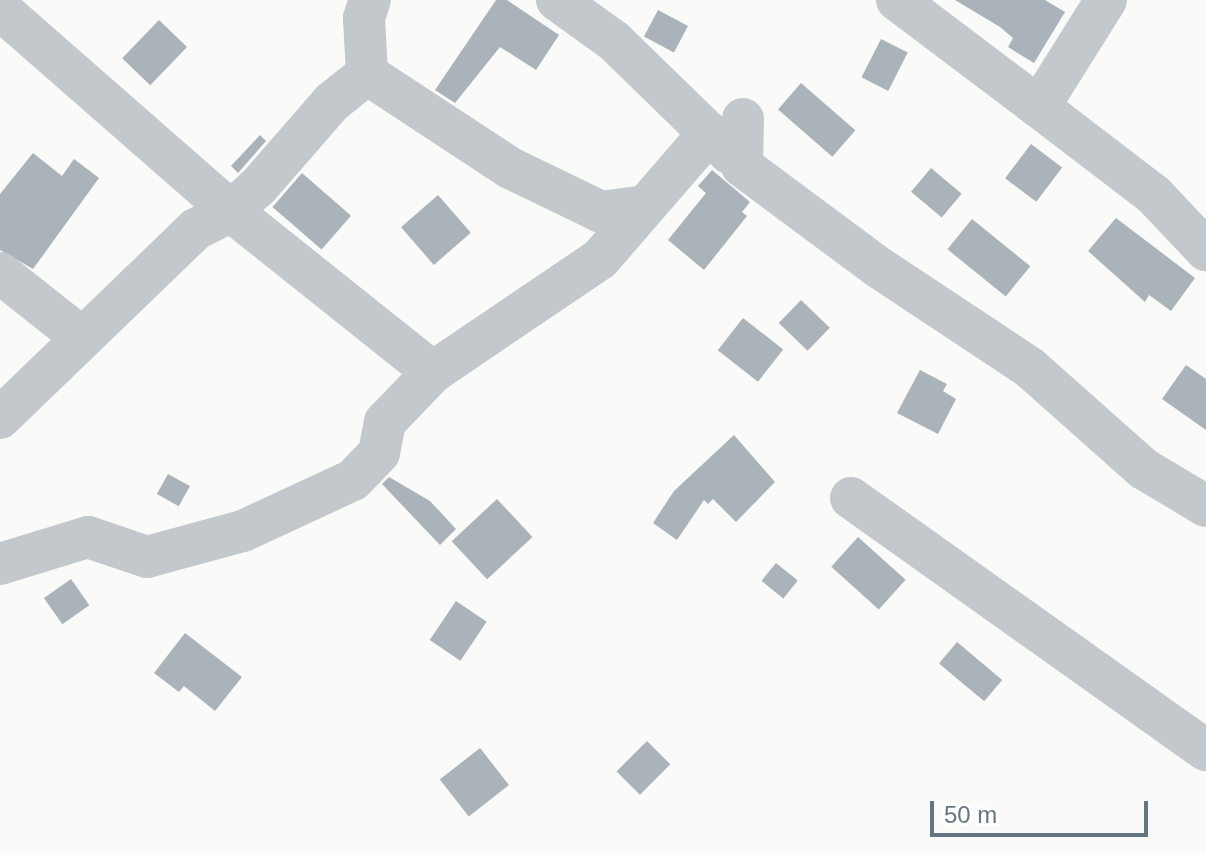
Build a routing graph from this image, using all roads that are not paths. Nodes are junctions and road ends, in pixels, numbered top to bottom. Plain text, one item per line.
1 (370, 0) edge
2 (557, 0) edge
3 (897, 0) edge
4 (1106, 0) edge
5 (0, 9) edge
6 (367, 74) junction
7 (1039, 107) junction
8 (726, 126) junction
9 (646, 206) junction
10 (231, 211) junction
11 (1206, 250) edge
12 (0, 273) edge
13 (81, 337) junction
14 (433, 372) junction
15 (0, 418) edge
16 (851, 498) dead end
17 (1206, 506) edge
18 (0, 564) edge
19 (1206, 750) edge

1 - 6 street
2 - 8 street
3 - 7 street
4 - 7 street
5 - 10 street
6 - 9 street
6 - 10 street
7 - 11 street
8 - 9 street
8 - 17 street
9 - 14 street
10 - 13 street
10 - 14 street
12 - 13 street
13 - 15 street
14 - 18 street
16 - 19 street

